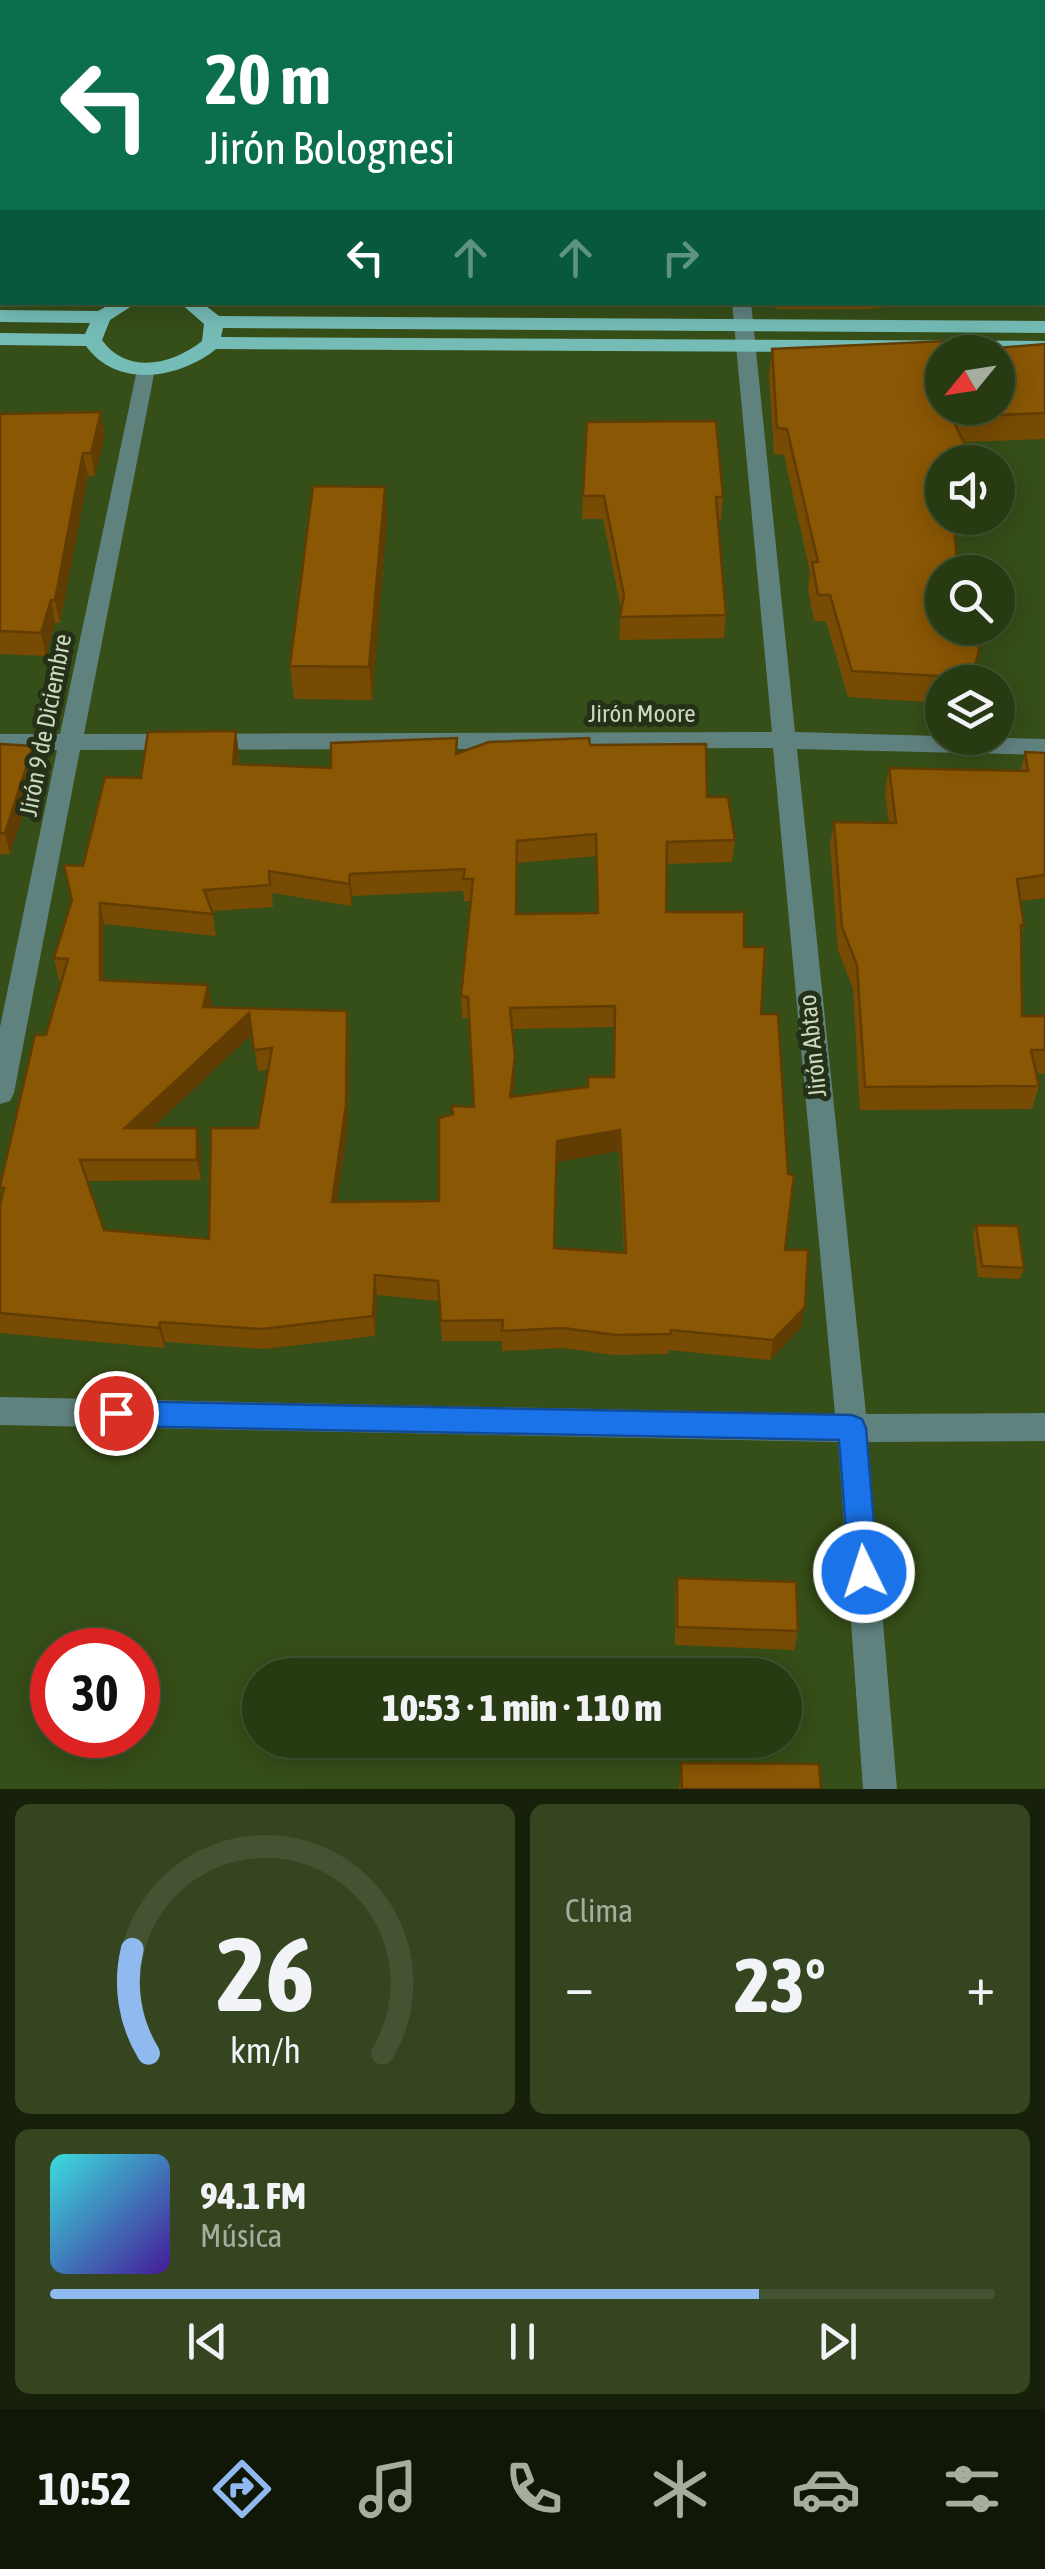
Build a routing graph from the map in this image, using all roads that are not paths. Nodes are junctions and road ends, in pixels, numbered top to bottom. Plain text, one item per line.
1 (123, 305) edge
2 (190, 305) edge
3 (0, 316) edge
4 (102, 316) junction
5 (743, 324) edge
6 (1045, 327) edge
7 (212, 332) junction
8 (0, 339) edge
9 (92, 340) junction
10 (1045, 347) edge
11 (145, 368) junction
12 (780, 740) junction
13 (0, 742) edge
14 (69, 743) junction
15 (1045, 746) edge
16 (0, 1093) edge
17 (0, 1411) edge
18 (1045, 1427) edge
19 (852, 1428) junction
20 (880, 1789) edge

1 - 4 main road
2 - 7 main road
3 - 4 main road
4 - 9 main road
5 - 6 main road
5 - 7 main road
5 - 10 main road
5 - 12 street, Jirón Abtao
7 - 11 main road
8 - 9 main road
9 - 11 main road
11 - 14 street, Jirón 9 de Diciembre
12 - 14 street, Jirón Moore
12 - 15 street, Jirón Moore
12 - 19 street, Jirón Abtao
13 - 14 street, Jirón Moore
14 - 16 street, Jirón 9 de Diciembre
17 - 19 street
18 - 19 street
19 - 20 street, Jirón Abtao

